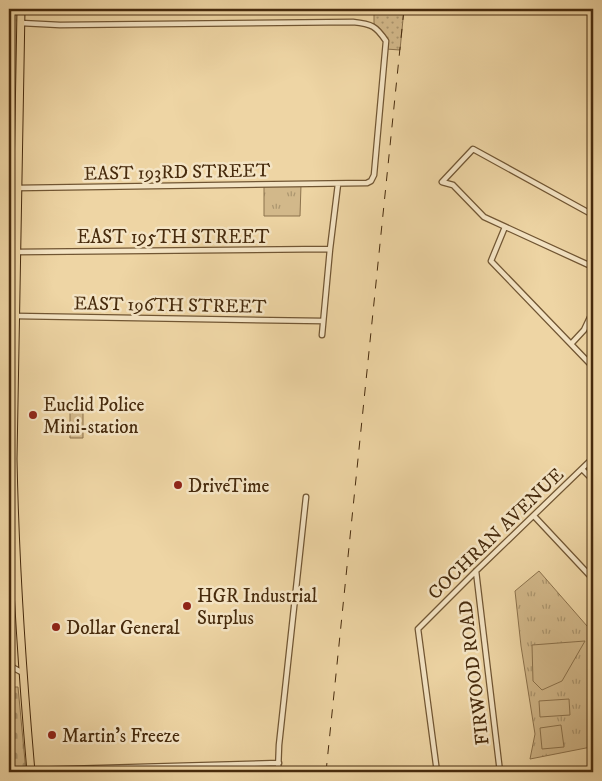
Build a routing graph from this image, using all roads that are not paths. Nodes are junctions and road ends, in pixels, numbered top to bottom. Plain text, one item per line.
1 (21, 9) edge
2 (21, 23) junction
3 (338, 184) junction
4 (17, 188) junction
5 (593, 214) edge
6 (505, 227) junction
7 (330, 249) junction
8 (17, 252) junction
9 (593, 267) edge
10 (593, 311) edge
11 (16, 316) junction
12 (323, 321) junction
13 (591, 321) edge
14 (322, 335) dead end
15 (571, 344) junction
16 (593, 368) edge
17 (593, 458) edge
18 (582, 468) junction
19 (593, 480) edge
20 (306, 496) dead end
21 (534, 516) junction
22 (12, 519) edge
23 (476, 571) junction
24 (593, 579) edge
25 (9, 643) edge
26 (23, 673) junction
27 (279, 764) junction
28 (31, 771) edge
29 (278, 772) edge
30 (437, 772) edge
31 (500, 772) edge

1 - 2 main road
2 - 3 street, EAST 193RD STREET
2 - 4 main road
3 - 4 street, EAST 193RD STREET
3 - 7 street
4 - 8 main road
5 - 6 street
6 - 9 street
6 - 15 street
7 - 8 street, EAST 195TH STREET
7 - 12 street
8 - 11 main road
10 - 13 street
11 - 12 street, EAST 196TH STREET
11 - 22 main road
12 - 14 street
13 - 15 street
15 - 16 street
17 - 18 street, COCHRAN AVENUE
18 - 19 street
18 - 21 street, COCHRAN AVENUE
20 - 27 street
21 - 23 street, COCHRAN AVENUE
21 - 24 street
22 - 26 main road
23 - 30 street, COCHRAN AVENUE
23 - 31 street, FIRWOOD ROAD
25 - 26 street
26 - 28 main road
27 - 28 street
27 - 29 street

